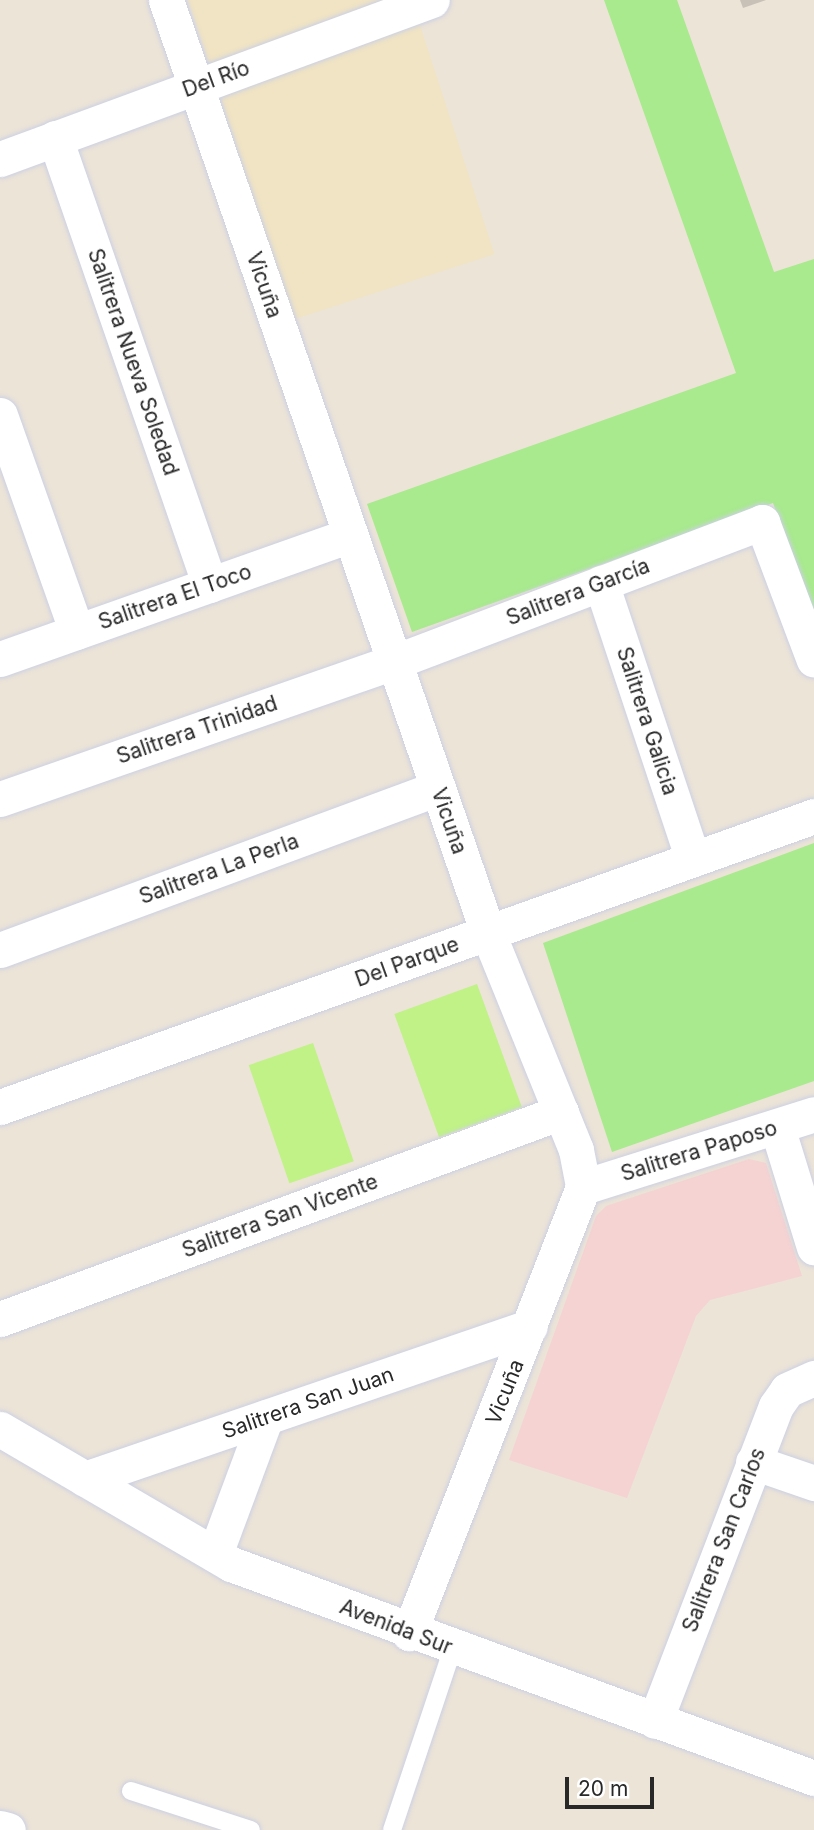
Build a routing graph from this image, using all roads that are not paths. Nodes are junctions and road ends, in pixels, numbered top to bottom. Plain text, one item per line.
1 (166, 0) edge
2 (432, 0) edge
3 (196, 86) junction
4 (55, 138) junction
5 (0, 159) edge
6 (0, 415) edge
7 (350, 535) junction
8 (601, 583) junction
9 (210, 585) junction
10 (77, 632) junction
11 (0, 659) edge
12 (814, 660) edge
13 (394, 662) junction
14 (438, 788) junction
15 (0, 799) edge
16 (814, 816) edge
17 (693, 859) junction
18 (488, 933) junction
19 (0, 950) edge
20 (0, 1107) edge
21 (561, 1112) junction
22 (814, 1114) edge
23 (777, 1127) junction
24 (583, 1187) junction
25 (814, 1247) edge
26 (0, 1320) edge
27 (530, 1327) junction
28 (814, 1378) edge
29 (266, 1417) junction
30 (0, 1429) edge
31 (753, 1462) junction
32 (85, 1479) junction
33 (814, 1483) edge
34 (215, 1554) junction
35 (409, 1633) junction
36 (453, 1648) junction
37 (655, 1721) junction
38 (814, 1778) edge
39 (131, 1791) dead end
40 (0, 1828) edge
41 (8, 1830) edge
42 (251, 1830) edge
43 (393, 1830) edge

1 - 3 street, Vicuña
2 - 3 street, Del Río
3 - 4 street, Del Río
3 - 7 street, Vicuña
4 - 5 street, Del Río
4 - 9 street, Salitrera Nueva Soledad
6 - 10 street
7 - 9 street, Salitrera El Toco
7 - 13 street, Vicuña
8 - 12 street, Salitrera García
8 - 13 street, Salitrera García
8 - 17 street, Salitrera Galicia
9 - 10 street, Salitrera El Toco
10 - 11 street, Salitrera El Toco
13 - 14 street, Vicuña
13 - 15 street, Salitrera Trinidad
14 - 18 street, Vicuña
14 - 19 street, Salitrera La Perla
16 - 17 street, Del Parque
17 - 18 street, Del Parque
18 - 20 street, Del Parque
18 - 21 street, Vicuña
21 - 24 street, Vicuña
21 - 26 street, Salitrera San Vicente
22 - 23 street, Salitrera Paposo
23 - 24 street, Salitrera Paposo
23 - 25 street
24 - 27 street, Vicuña
27 - 29 street, Salitrera San Juan
27 - 35 street, Vicuña
28 - 31 street, Salitrera San Carlos
29 - 32 street, Salitrera San Juan
29 - 34 street
30 - 32 street, Avenida Sur
31 - 33 street
31 - 37 street, Salitrera San Carlos
32 - 34 street, Avenida Sur
34 - 35 street, Avenida Sur
35 - 36 street, Avenida Sur
36 - 37 street, Avenida Sur
36 - 43 lane
37 - 38 street, Avenida Sur
39 - 42 lane
40 - 41 street

